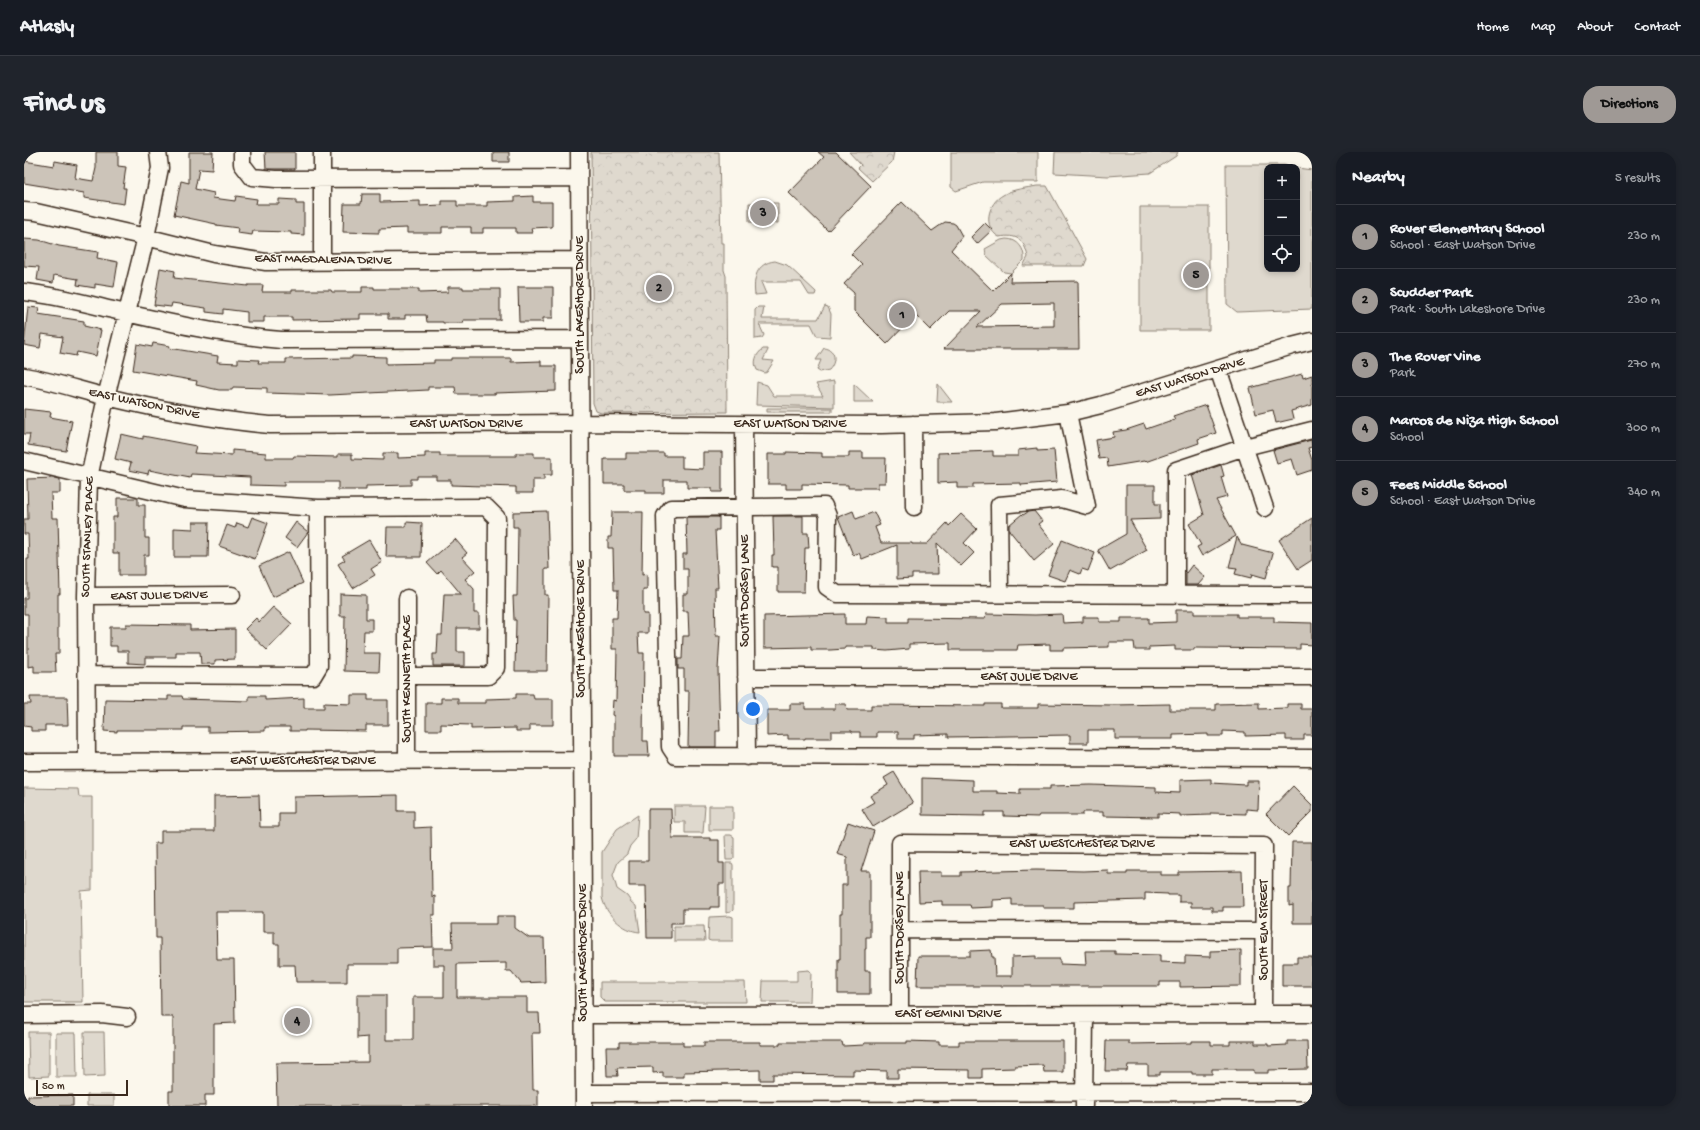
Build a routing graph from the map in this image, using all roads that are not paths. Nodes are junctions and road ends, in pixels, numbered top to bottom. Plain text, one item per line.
1 (158, 152) edge
2 (242, 152) edge
3 (322, 152) edge
4 (579, 152) edge
5 (579, 178) junction
6 (322, 179) junction
7 (24, 211) edge
8 (146, 237) junction
9 (579, 260) junction
10 (322, 262) junction
11 (24, 292) edge
12 (127, 313) junction
13 (580, 339) junction
14 (1312, 342) edge
15 (1218, 369) junction
16 (24, 376) edge
17 (106, 397) junction
18 (1068, 413) junction
19 (580, 423) junction
20 (913, 424) junction
21 (744, 425) junction
22 (1312, 430) edge
23 (1245, 447) junction
24 (24, 461) edge
25 (89, 478) junction
26 (745, 506) junction
27 (914, 506) dead end
28 (318, 508) junction
29 (1265, 508) dead end
30 (1000, 594) junction
31 (232, 595) dead end
32 (1176, 595) junction
33 (1312, 595) edge
34 (86, 596) junction
35 (408, 598) dead end
36 (86, 675) junction
37 (408, 676) junction
38 (746, 677) junction
39 (1312, 677) edge
40 (748, 757) junction
41 (1312, 758) edge
42 (582, 760) junction
43 (408, 761) junction
44 (24, 762) edge
45 (87, 762) junction
46 (900, 843) joint
47 (1264, 846) joint
48 (900, 930) junction
49 (1264, 931) junction
50 (900, 1014) junction
51 (1263, 1014) junction
52 (1312, 1014) edge
53 (24, 1015) edge
54 (584, 1015) junction
55 (1085, 1015) junction
56 (127, 1017) dead end
57 (1312, 1092) edge
58 (584, 1099) edge
59 (1084, 1099) edge

1 - 8 street, SOUTH STANLEY PLACE
2 - 6 street
3 - 6 street
4 - 5 street, SOUTH LAKESHORE DRIVE
5 - 6 street
5 - 9 street, SOUTH LAKESHORE DRIVE
6 - 10 street
7 - 8 street, EAST MAGDALENA DRIVE
8 - 10 street, EAST MAGDALENA DRIVE
8 - 12 street, SOUTH STANLEY PLACE
9 - 10 street, EAST MAGDALENA DRIVE
9 - 13 street, SOUTH LAKESHORE DRIVE
11 - 12 street
12 - 13 street
12 - 17 street, SOUTH STANLEY PLACE
13 - 19 street, SOUTH LAKESHORE DRIVE
14 - 15 street, EAST WATSON DRIVE
15 - 18 street, EAST WATSON DRIVE
15 - 23 street
16 - 17 street, EAST WATSON DRIVE
17 - 19 street, EAST WATSON DRIVE
17 - 25 street, SOUTH STANLEY PLACE
18 - 20 street, EAST WATSON DRIVE
18 - 30 street
19 - 21 street, EAST WATSON DRIVE
19 - 42 street, SOUTH LAKESHORE DRIVE
20 - 21 street, EAST WATSON DRIVE
20 - 27 street
21 - 26 street, SOUTH DORSEY LANE
22 - 23 street
23 - 29 street
23 - 32 street
24 - 25 street
25 - 28 street
25 - 34 street, SOUTH STANLEY PLACE
26 - 30 street
26 - 38 street, SOUTH DORSEY LANE
26 - 40 street
28 - 36 street
28 - 37 street
30 - 32 street
31 - 34 street, EAST JULIE DRIVE
32 - 33 street
34 - 36 street, SOUTH STANLEY PLACE
35 - 37 street, SOUTH KENNETH PLACE
36 - 45 street, SOUTH STANLEY PLACE
37 - 43 street, SOUTH KENNETH PLACE
38 - 39 street, EAST JULIE DRIVE
38 - 40 street, SOUTH DORSEY LANE
40 - 41 street
42 - 43 street, EAST WESTCHESTER DRIVE
42 - 54 street, SOUTH LAKESHORE DRIVE
43 - 45 street, EAST WESTCHESTER DRIVE
44 - 45 street, EAST WESTCHESTER DRIVE
46 - 47 street, EAST WESTCHESTER DRIVE
46 - 48 street, SOUTH DORSEY LANE
47 - 49 street, SOUTH ELM STREET
48 - 49 street
48 - 50 street, SOUTH DORSEY LANE
49 - 51 street, SOUTH ELM STREET
50 - 54 street, EAST GEMINI DRIVE
50 - 55 street, EAST GEMINI DRIVE
51 - 52 street, EAST GEMINI DRIVE
51 - 55 street, EAST GEMINI DRIVE
53 - 56 street
54 - 58 street, SOUTH LAKESHORE DRIVE
55 - 59 street
57 - 59 street
58 - 59 street

